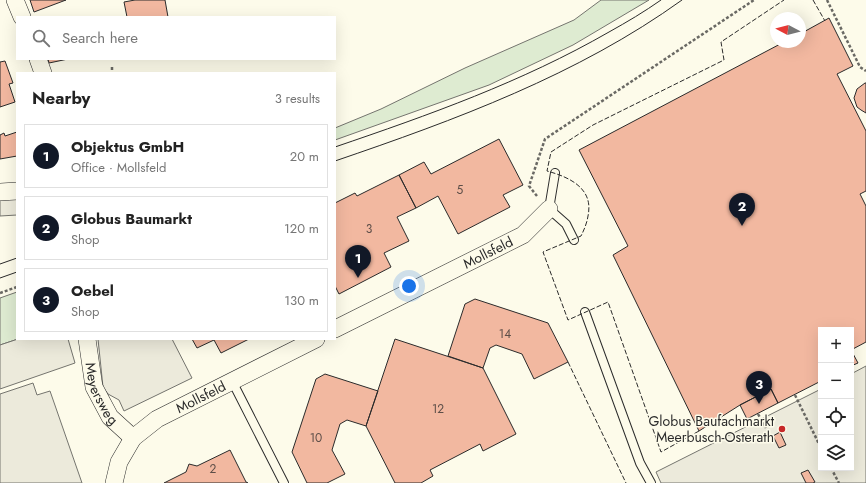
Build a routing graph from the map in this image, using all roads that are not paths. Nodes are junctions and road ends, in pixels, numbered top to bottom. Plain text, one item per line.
1 (15, 0) edge
2 (22, 16) edge
3 (38, 60) edge
4 (43, 72) edge
5 (555, 173) dead end
6 (16, 191) edge
7 (0, 192) edge
8 (549, 209) junction
9 (574, 240) dead end
10 (584, 312) dead end
11 (336, 328) edge
12 (314, 340) edge
13 (92, 347) edge
14 (232, 381) junction
15 (132, 438) junction
16 (114, 483) edge
17 (284, 483) edge
18 (651, 483) edge

1 - 2 street
3 - 4 street
5 - 8 lane
6 - 7 street
8 - 9 lane
8 - 11 street, Mollsfeld
10 - 18 lane
12 - 14 street, Mollsfeld
13 - 15 street, Meyersweg
14 - 15 street, Mollsfeld
14 - 17 lane
15 - 16 street, Mollsfeld

